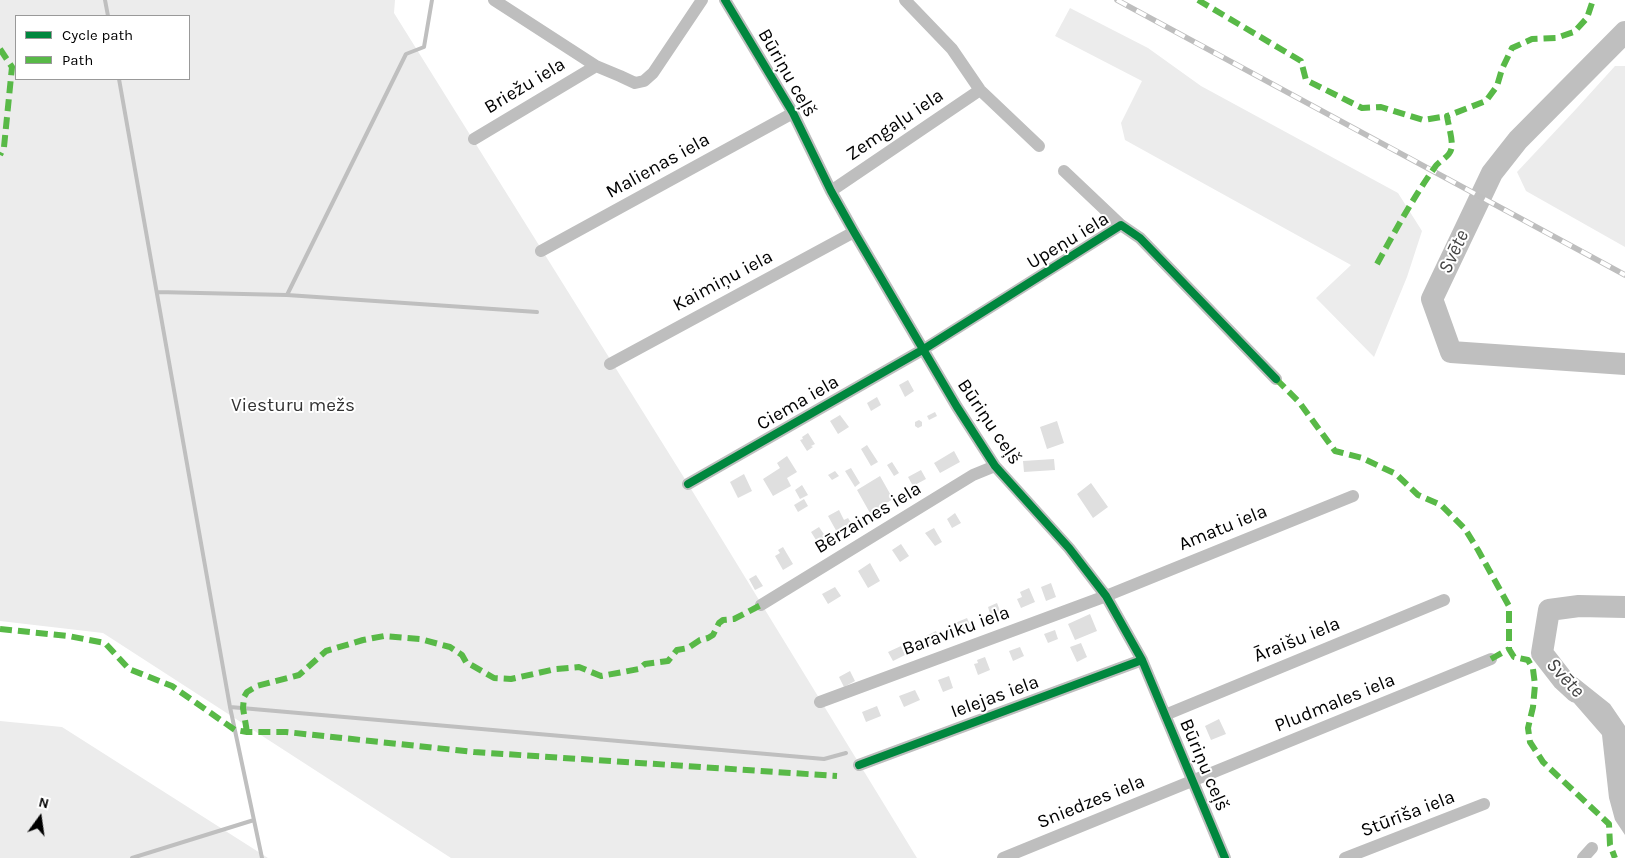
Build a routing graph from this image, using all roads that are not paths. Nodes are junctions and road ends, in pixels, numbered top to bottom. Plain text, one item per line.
1 (494, 0) edge
2 (702, 0) edge
3 (725, 0) edge
4 (905, 0) edge
5 (596, 66) junction
6 (980, 90) junction
7 (793, 113) junction
8 (474, 139) dead end
9 (1039, 146) dead end
10 (1064, 170) dead end
11 (831, 191) junction
12 (1121, 226) junction
13 (854, 232) junction
14 (541, 251) dead end
15 (924, 349) junction
16 (610, 364) dead end
17 (1276, 379) dead end
18 (995, 466) junction
19 (688, 484) dead end
20 (1353, 496) dead end
21 (1106, 596) junction
22 (1444, 600) dead end
23 (761, 605) dead end
24 (1491, 659) dead end
25 (1142, 660) junction
26 (820, 702) dead end
27 (1165, 715) junction
28 (859, 765) dead end
29 (1193, 781) junction
30 (1484, 804) dead end
31 (1592, 848) dead end
32 (1003, 858) edge
33 (1225, 858) edge
34 (1345, 858) edge
35 (1583, 858) edge

1 - 5 street, Briežu iela
2 - 5 street, Briežu iela
3 - 7 street, Būriņu ceļš
4 - 6 street
5 - 8 street, Briežu iela
6 - 9 street
6 - 11 street, Zemgaļu iela
7 - 11 street, Būriņu ceļš
7 - 14 street, Malienas iela
10 - 12 street
11 - 13 street, Būriņu ceļš
12 - 15 street, Upeņu iela
12 - 17 street, Upeņu iela
13 - 15 street, Būriņu ceļš
13 - 16 street, Kaimiņu iela
15 - 18 street, Būriņu ceļš
15 - 19 street, Ciema iela
18 - 21 street, Būriņu ceļš
18 - 23 street, Bērzaines iela
20 - 21 street, Amatu iela
21 - 25 street, Būriņu ceļš
21 - 26 street, Baraviku iela
22 - 27 street, Āraišu iela
24 - 29 street, Pludmales iela
25 - 27 street, Būriņu ceļš
25 - 28 street, Ielejas iela
27 - 29 street, Būriņu ceļš
29 - 32 street, Sniedzes iela
29 - 33 street, Būriņu ceļš
30 - 34 street, Stūrīša iela
31 - 35 street

